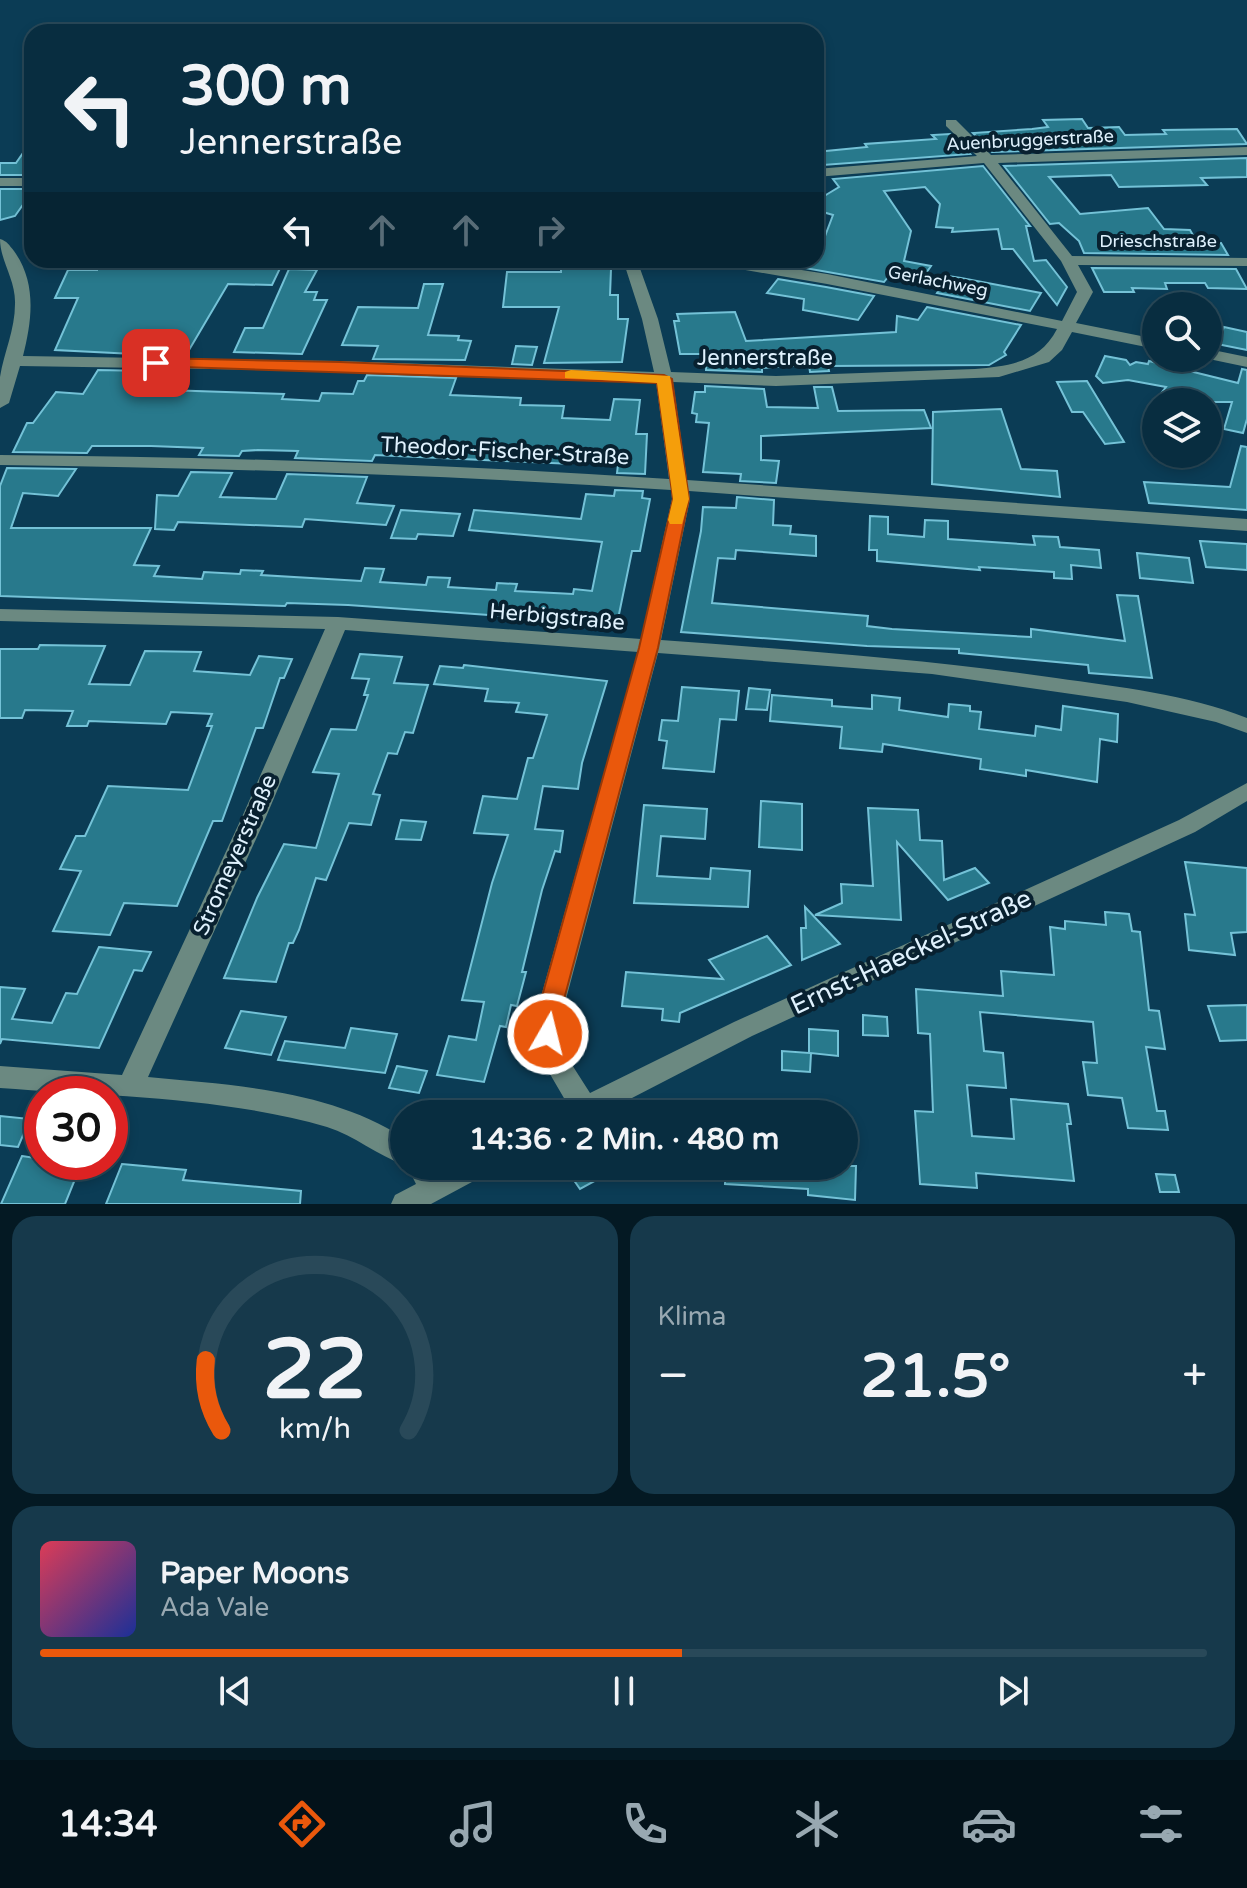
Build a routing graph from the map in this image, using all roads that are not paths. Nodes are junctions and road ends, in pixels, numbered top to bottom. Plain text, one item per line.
1 (951, 123) dead end
2 (1247, 151) edge
3 (988, 159) junction
4 (824, 172) edge
5 (0, 182) edge
6 (24, 182) edge
7 (0, 243) edge
8 (1068, 260) junction
9 (1247, 262) edge
10 (633, 268) edge
11 (760, 268) edge
12 (1067, 327) junction
13 (1142, 341) edge
14 (1222, 357) edge
15 (13, 361) junction
16 (1247, 362) edge
17 (664, 379) junction
18 (0, 403) edge
19 (0, 460) edge
20 (679, 484) junction
21 (1247, 525) edge
22 (0, 615) edge
23 (338, 623) junction
24 (649, 648) junction
25 (1247, 726) edge
26 (1247, 791) edge
27 (0, 1077) edge
28 (130, 1086) junction
29 (574, 1100) edge
30 (602, 1100) edge
31 (390, 1145) edge
32 (425, 1180) edge
33 (405, 1204) edge

1 - 3 street
2 - 3 street, Auenbruggerstraße
3 - 4 street, Auenbruggerstraße
3 - 8 street
5 - 6 street
7 - 15 street
8 - 9 street, Drieschstraße
8 - 12 street, Jennerstraße
10 - 17 street
11 - 12 street, Gerlachweg
12 - 13 street, Gerlachweg
12 - 17 street, Jennerstraße
14 - 16 street
15 - 17 street, Jennerstraße
15 - 18 street
17 - 20 street
19 - 20 street, Theodor-Fischer-Straße
20 - 21 street, Theodor-Fischer-Straße
20 - 24 street
22 - 23 street, Herbigstraße
23 - 24 street, Herbigstraße
23 - 28 street, Stromeyerstraße
24 - 25 street, Herbigstraße
24 - 29 street
26 - 30 street, Ernst-Haeckel-Straße
27 - 28 street
28 - 31 street
32 - 33 street

